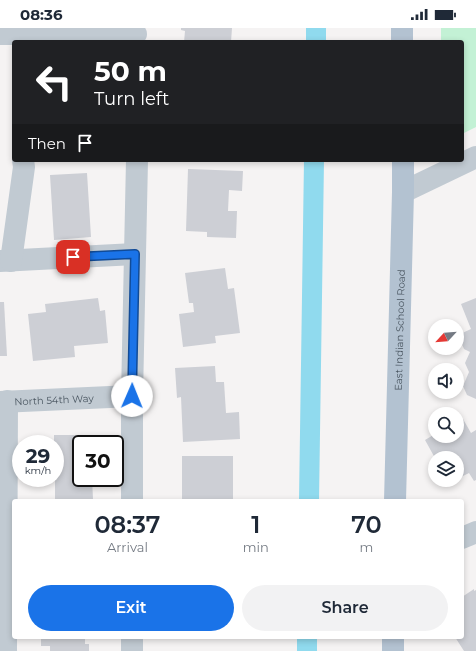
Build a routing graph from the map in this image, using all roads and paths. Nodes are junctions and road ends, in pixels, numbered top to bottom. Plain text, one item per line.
1 (402, 28) edge
2 (136, 35) edge
3 (13, 36) edge
4 (402, 40) edge
5 (476, 157) edge
6 (24, 162) edge
7 (137, 162) edge
8 (403, 162) edge
9 (403, 192) junction
10 (135, 254) junction
11 (6, 261) edge
12 (132, 396) junction
13 (3, 402) edge
14 (132, 499) edge
15 (395, 499) edge
16 (476, 532) edge
17 (464, 537) edge
18 (132, 639) edge
19 (393, 639) edge
20 (6, 651) edge
21 (132, 651) edge
22 (394, 651) edge

1 - 4 main road
2 - 3 street
5 - 9 street
6 - 11 street
7 - 10 street
8 - 9 main road, East Indian School Road
9 - 15 main road, East Indian School Road
10 - 11 street
10 - 12 street
12 - 13 street, North 54th Way
12 - 14 street
13 - 20 street
16 - 17 street
18 - 21 street
19 - 22 main road

